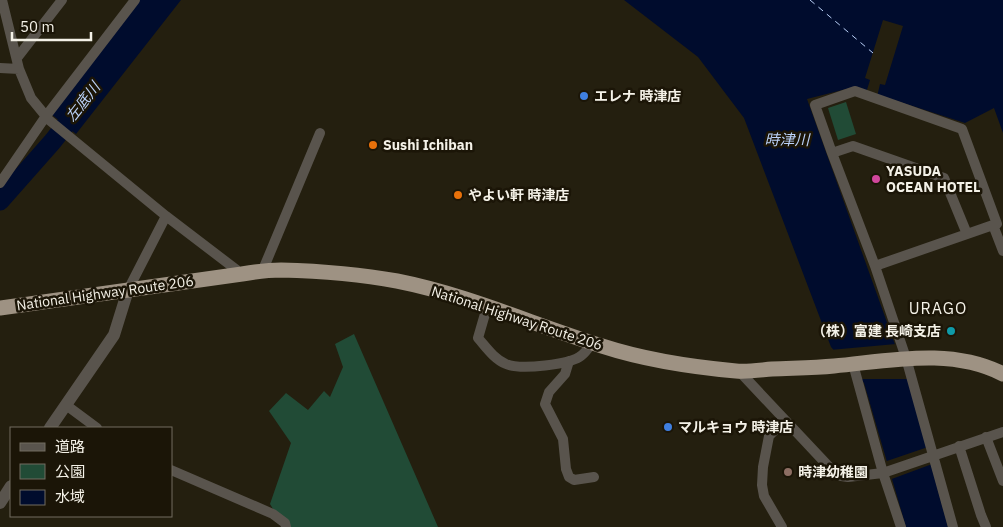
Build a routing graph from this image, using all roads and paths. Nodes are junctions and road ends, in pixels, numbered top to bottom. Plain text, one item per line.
1 (2, 0) edge
2 (62, 0) edge
3 (135, 0) edge
4 (17, 58) junction
5 (0, 68) edge
6 (19, 69) junction
7 (48, 118) junction
8 (320, 133) dead end
9 (832, 153) junction
10 (0, 183) edge
11 (166, 216) junction
12 (998, 223) edge
13 (967, 234) junction
14 (1003, 250) edge
15 (875, 266) junction
16 (262, 272) junction
17 (242, 274) junction
18 (128, 290) junction
19 (487, 307) junction
20 (0, 308) edge
21 (592, 343) junction
22 (906, 358) junction
23 (569, 361) junction
24 (853, 364) junction
25 (739, 371) junction
26 (1003, 374) edge
27 (66, 405) junction
28 (784, 420) junction
29 (51, 427) edge
30 (96, 427) edge
31 (1003, 432) edge
32 (986, 437) junction
33 (959, 446) junction
34 (933, 455) junction
35 (172, 470) edge
36 (883, 474) junction
37 (594, 477) dead end
38 (1003, 481) edge
39 (10, 488) edge
40 (0, 503) edge
41 (286, 527) edge
42 (782, 527) edge
43 (901, 527) edge
44 (953, 527) edge
45 (986, 527) edge

1 - 4 street
2 - 4 street
3 - 7 street
4 - 6 street
5 - 6 street
6 - 7 street
7 - 10 street
7 - 11 street
8 - 16 street
9 - 12 street
9 - 13 street
9 - 15 street
11 - 17 street
11 - 18 street
12 - 13 street
12 - 14 street
13 - 15 street
15 - 22 street
16 - 17 highway, National Highway Route 206
16 - 19 highway, National Highway Route 206
17 - 18 highway, National Highway Route 206
18 - 20 highway, National Highway Route 206
18 - 27 street
19 - 21 highway, National Highway Route 206
19 - 23 street
21 - 23 street
21 - 25 highway, National Highway Route 206
22 - 24 highway, National Highway Route 206
22 - 26 highway, National Highway Route 206
22 - 34 street
23 - 37 street
24 - 25 highway, National Highway Route 206
24 - 36 street
25 - 28 street
27 - 29 street
27 - 30 street
28 - 36 street
28 - 42 street
31 - 32 street
32 - 33 street
32 - 38 street
33 - 34 street
33 - 45 street
34 - 36 street
34 - 44 street
35 - 41 street
36 - 43 street
39 - 40 street

